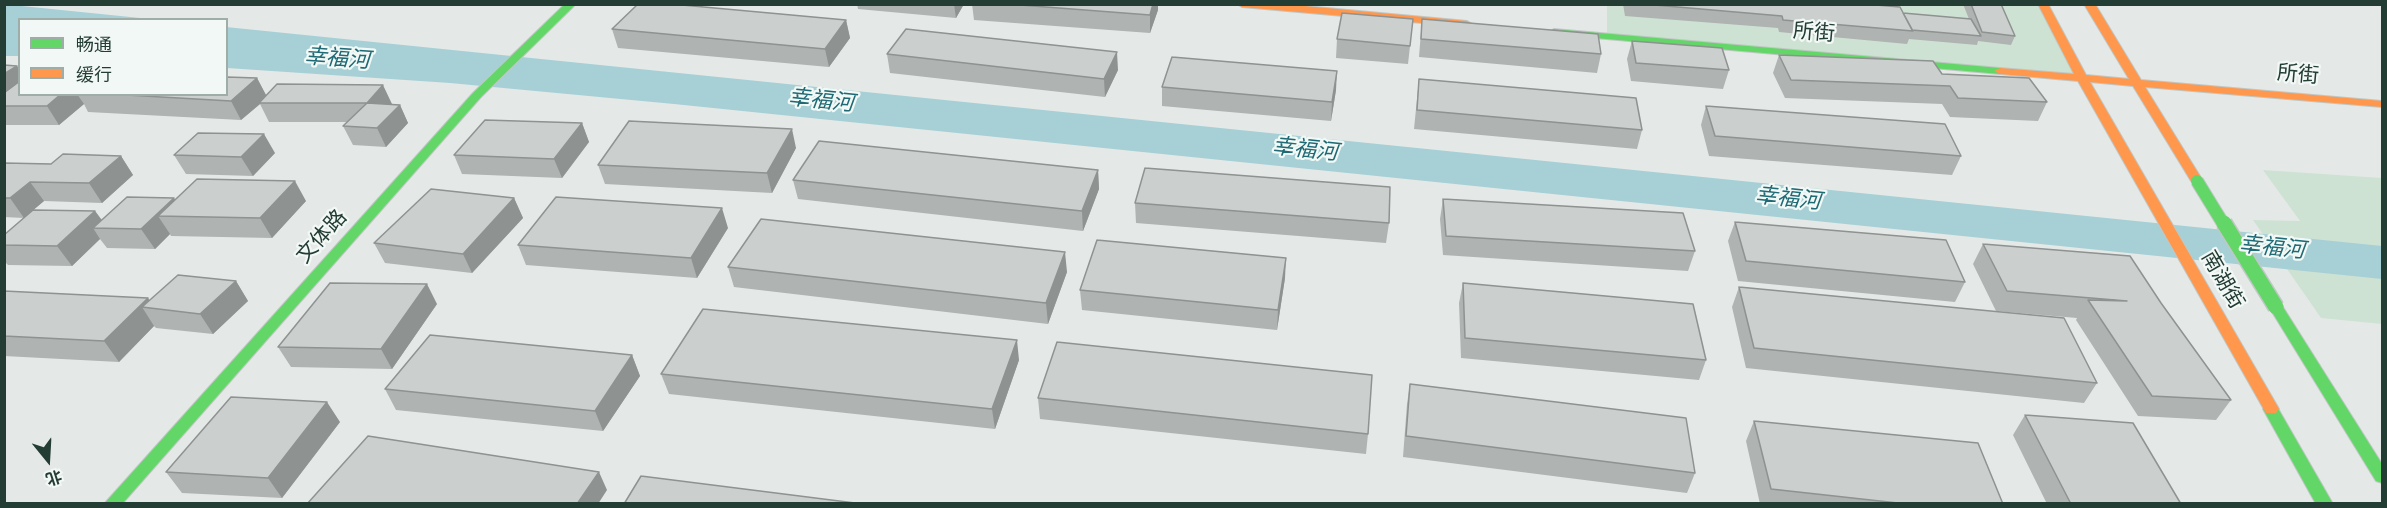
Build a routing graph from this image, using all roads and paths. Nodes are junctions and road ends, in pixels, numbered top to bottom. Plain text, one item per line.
1 (571, 4) edge
2 (1242, 4) edge
3 (2043, 4) edge
4 (2089, 4) edge
5 (1479, 25) edge
6 (1538, 30) edge
7 (2082, 78) junction
8 (2135, 82) junction
9 (2382, 104) edge
10 (2382, 477) edge
11 (112, 504) edge
12 (2325, 504) edge

1 - 11 main road, 文体路
2 - 5 main road
3 - 7 main road, 南湖街
4 - 8 main road, 南湖街
6 - 7 main road, 所街
7 - 8 main road, 所街
7 - 12 main road, 南湖街
8 - 9 main road, 所街
8 - 10 main road, 南湖街, bridge

